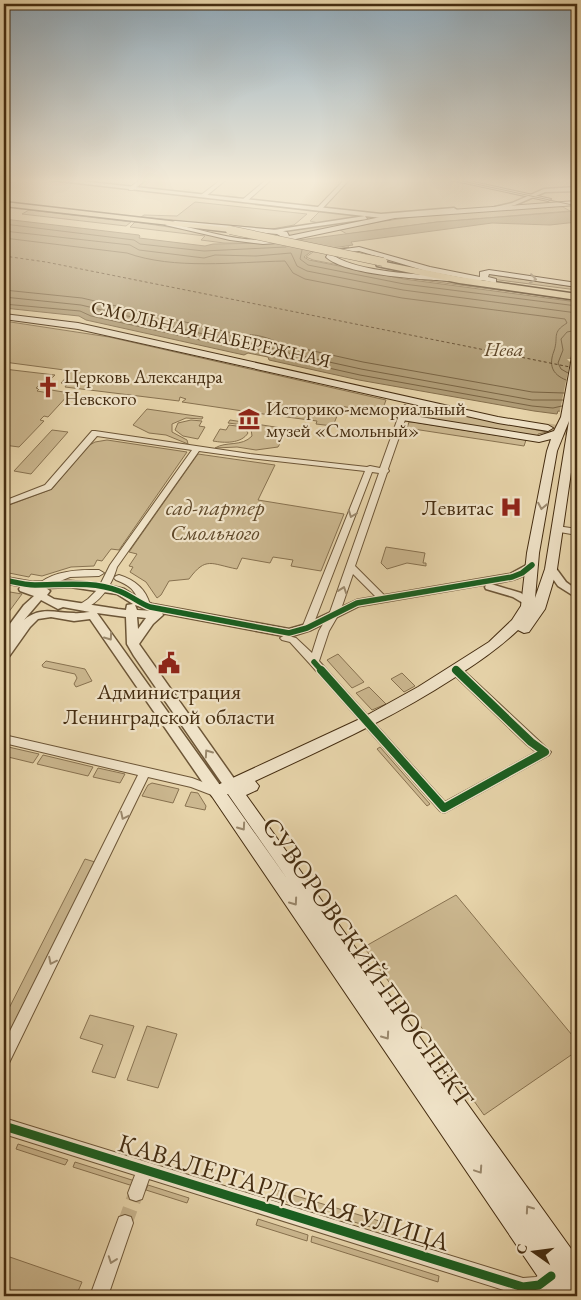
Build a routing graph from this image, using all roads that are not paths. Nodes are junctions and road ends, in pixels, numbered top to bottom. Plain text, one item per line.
1 (242, 240) edge
2 (270, 240) edge
3 (278, 240) edge
4 (381, 263) junction
5 (479, 279) junction
6 (459, 280) junction
7 (493, 281) junction
8 (577, 285) edge
9 (577, 293) edge
10 (577, 297) edge
11 (4, 314) edge
12 (577, 357) edge
13 (379, 391) junction
14 (577, 401) edge
15 (406, 405) junction
16 (571, 420) edge
17 (559, 433) junction
18 (539, 439) junction
19 (574, 441) edge
20 (196, 449) junction
21 (552, 451) junction
22 (577, 457) edge
23 (385, 467) junction
24 (370, 468) junction
25 (547, 480) junction
26 (564, 484) junction
27 (4, 504) edge
28 (557, 529) junction
29 (577, 532) edge
30 (532, 565) junction
31 (113, 567) junction
32 (351, 567) junction
33 (551, 568) junction
34 (99, 574) junction
35 (119, 578) junction
36 (4, 580) edge
37 (530, 582) junction
38 (70, 584) junction
39 (546, 584) junction
40 (4, 585) edge
41 (103, 587) junction
42 (490, 587) junction
43 (43, 589) junction
44 (126, 594) junction
45 (577, 595) edge
46 (382, 598) junction
47 (577, 601) edge
48 (54, 602) junction
49 (528, 603) junction
50 (81, 607) junction
51 (151, 609) junction
52 (118, 613) junction
53 (132, 613) junction
54 (93, 615) junction
55 (333, 617) junction
56 (24, 619) junction
57 (306, 631) junction
58 (4, 638) edge
59 (285, 638) junction
60 (136, 648) junction
61 (4, 655) edge
62 (314, 662) junction
63 (459, 673) junction
64 (370, 726) junction
65 (4, 739) edge
66 (145, 772) junction
67 (228, 790) junction
68 (4, 1058) edge
69 (4, 1126) edge
70 (145, 1170) junction
71 (136, 1192) tunnel mouth
72 (125, 1224) tunnel mouth
73 (551, 1276) junction
74 (577, 1277) edge
75 (99, 1296) edge
76 (565, 1296) edge

1 - 3 main road
2 - 4 main road, bridge
4 - 5 main road
4 - 6 main road
5 - 6 main road
5 - 7 main road
6 - 10 main road
7 -> 8 main road
7 - 9 main road
11 - 13 main road, СМОЛЬНАЯ НАБЕРЕЖНАЯ
12 - 16 main road
13 - 15 main road
13 - 16 main road
14 - 16 main road
15 - 15 main road
15 - 18 main road
15 - 23 street
16 - 17 main road
16 - 19 main road
17 - 18 main road
17 - 21 main road
18 - 21 main road
19 - 26 main road
20 - 24 street
20 - 27 street
20 - 31 street
21 - 25 main road
22 - 26 main road
23 - 24 street
23 - 32 street
24 -> 57 street
25 - 26 main road
25 -> 30 main road
26 - 28 main road
28 - 29 street
28 - 33 main road
30 - 37 main road
30 - 46 street
31 - 34 street
31 - 35 street
31 - 41 street
32 - 46 street
55 -> 32 street
33 - 39 main road
33 - 45 street
34 - 38 street
34 - 43 street
35 - 44 street
35 - 51 street
36 - 43 street
37 - 39 main road
37 - 42 street
37 - 49 main road
38 - 41 street
38 - 43 street
39 - 47 street
39 - 63 main road
40 - 43 street
41 - 44 street
41 - 50 street
42 - 49 street
42 - 55 street
43 - 48 street
43 - 56 street
44 - 51 street
44 - 53 street
46 - 55 street
48 - 50 street
48 - 54 street
49 - 63 main road
50 - 52 street
51 - 53 street
51 - 57 street
51 - 59 street
51 - 60 street
52 - 53 street
52 - 54 street
53 - 60 street
54 - 56 street
54 -> 67 street, СУВОРОВСКИЙ ПРОСПЕКТ
55 - 57 street
55 - 62 street
56 - 58 street
56 - 61 street
57 - 59 street
59 - 62 street
67 -> 60 street, СУВОРОВСКИЙ ПРОСПЕКТ
62 - 64 street
63 - 64 main road
63 - 64 street
64 - 67 main road
65 - 66 street
66 - 67 street
66 -> 68 street
67 -> 73 main road, СУВОРОВСКИЙ ПРОСПЕКТ
74 -> 67 main road, СУВОРОВСКИЙ ПРОСПЕКТ
69 - 70 street, КАВАЛЕРГАРДСКАЯ УЛИЦА
70 - 71 street
70 - 73 street, КАВАЛЕРГАРДСКАЯ УЛИЦА
72 -> 75 street
73 - 76 main road, СУВОРОВСКИЙ ПРОСПЕКТ

